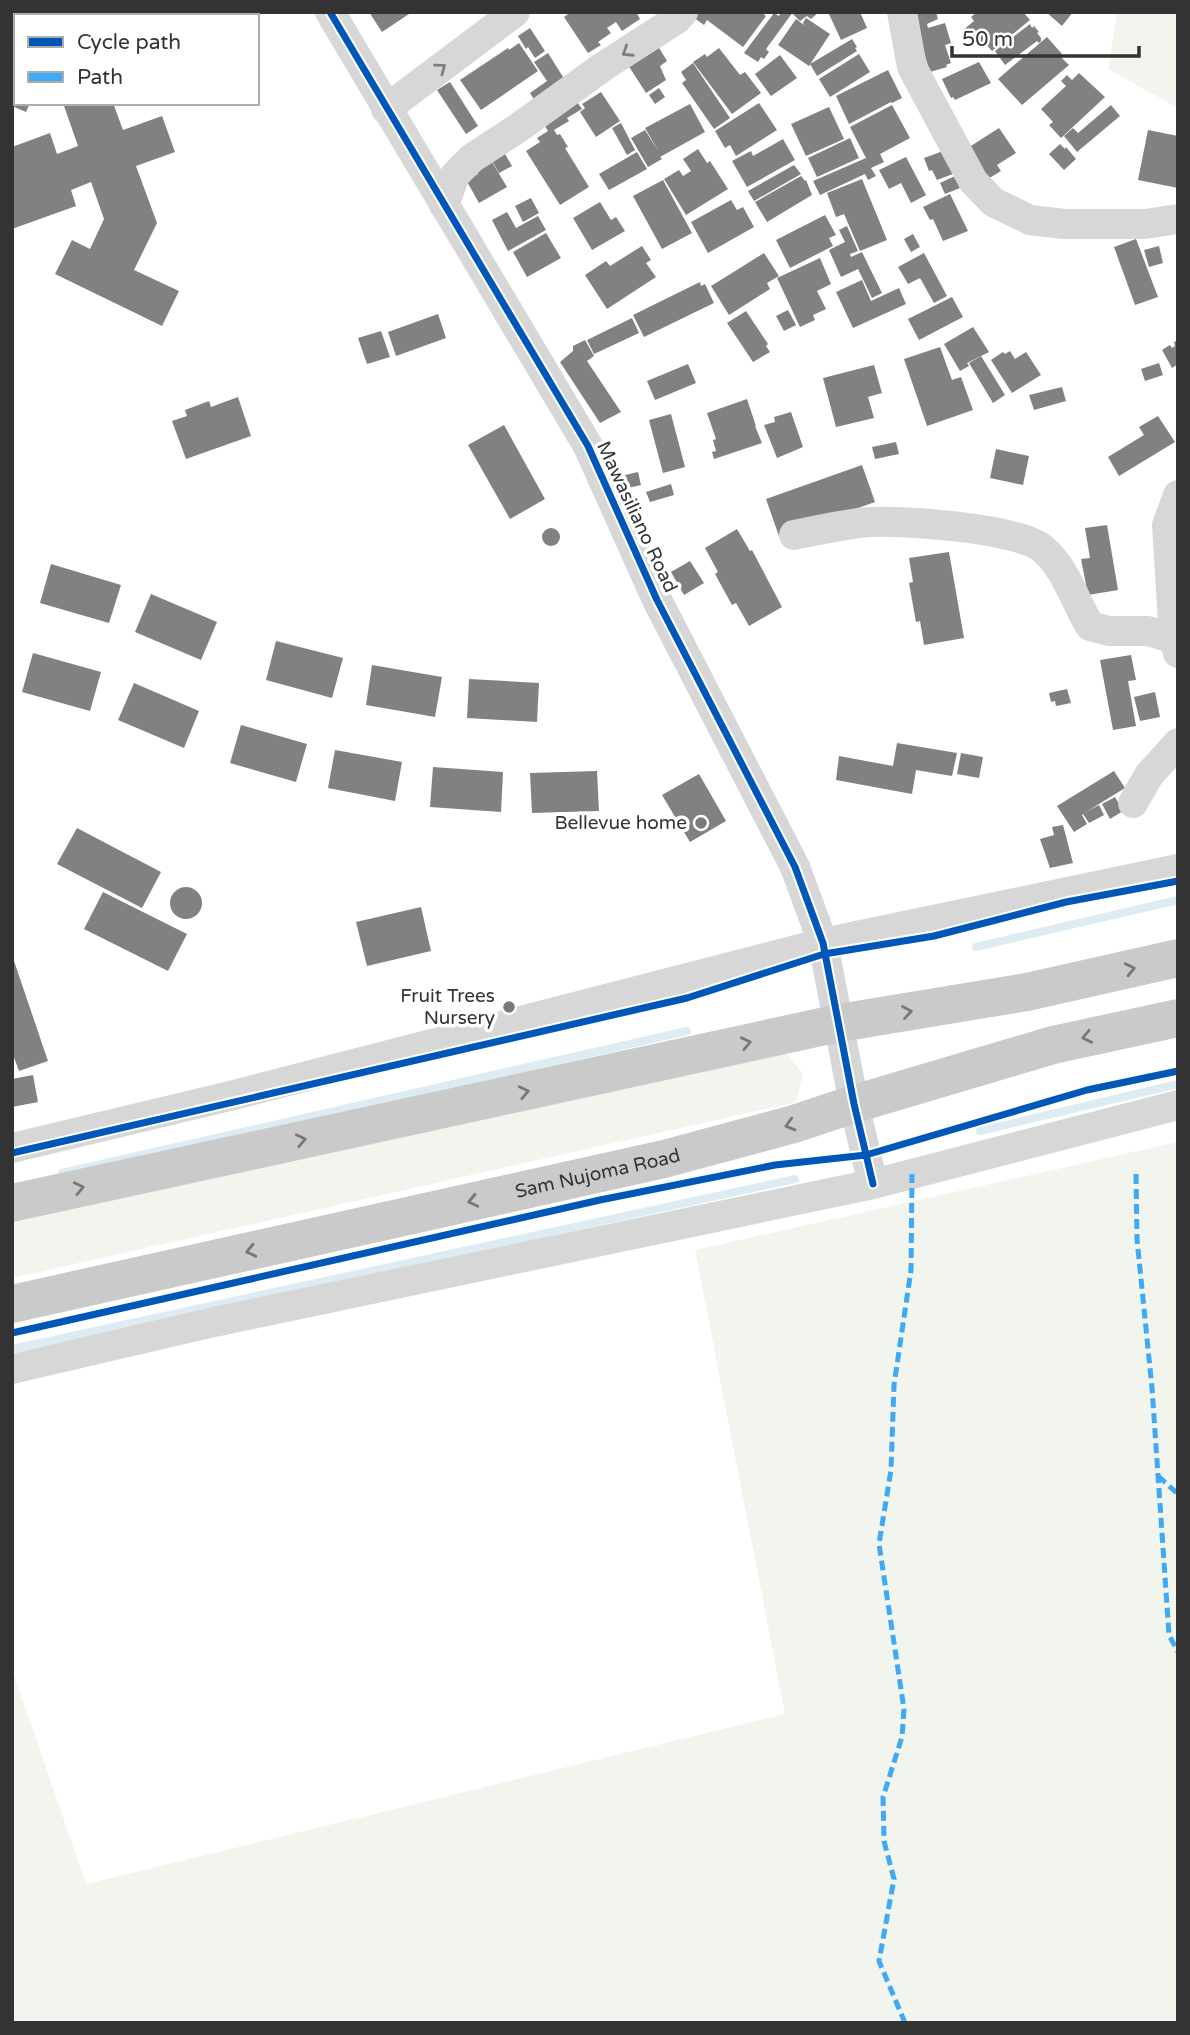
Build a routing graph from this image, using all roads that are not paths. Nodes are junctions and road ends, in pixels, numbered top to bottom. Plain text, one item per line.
1 (330, 12) edge
2 (515, 12) edge
3 (682, 12) edge
4 (902, 12) edge
5 (386, 109) junction
6 (444, 205) junction
7 (1178, 219) edge
8 (1178, 495) edge
9 (794, 535) dead end
10 (1176, 646) edge
11 (1178, 743) edge
12 (1133, 803) dead end
13 (1178, 869) edge
14 (823, 943) junction
15 (1178, 958) edge
16 (1178, 1018) edge
17 (839, 1023) junction
18 (854, 1104) junction
19 (1178, 1105) edge
20 (12, 1147) edge
21 (873, 1184) junction
22 (12, 1203) edge
23 (12, 1304) edge
24 (12, 1369) edge

1 - 5 street, Mawasiliano Road
5 -> 2 street
3 -> 6 street
4 - 7 street
5 - 6 street, Mawasiliano Road
6 - 14 street, Mawasiliano Road
8 - 10 street
9 - 10 street
11 - 12 street
13 - 14 street
14 - 17 street, Mawasiliano Road
14 - 20 street
17 -> 15 main road
16 -> 18 main road, Sam Nujoma Road
17 - 18 street, Mawasiliano Road
22 -> 17 main road
18 - 21 street, Mawasiliano Road
18 -> 23 main road, Sam Nujoma Road
19 - 21 street
21 - 24 street

